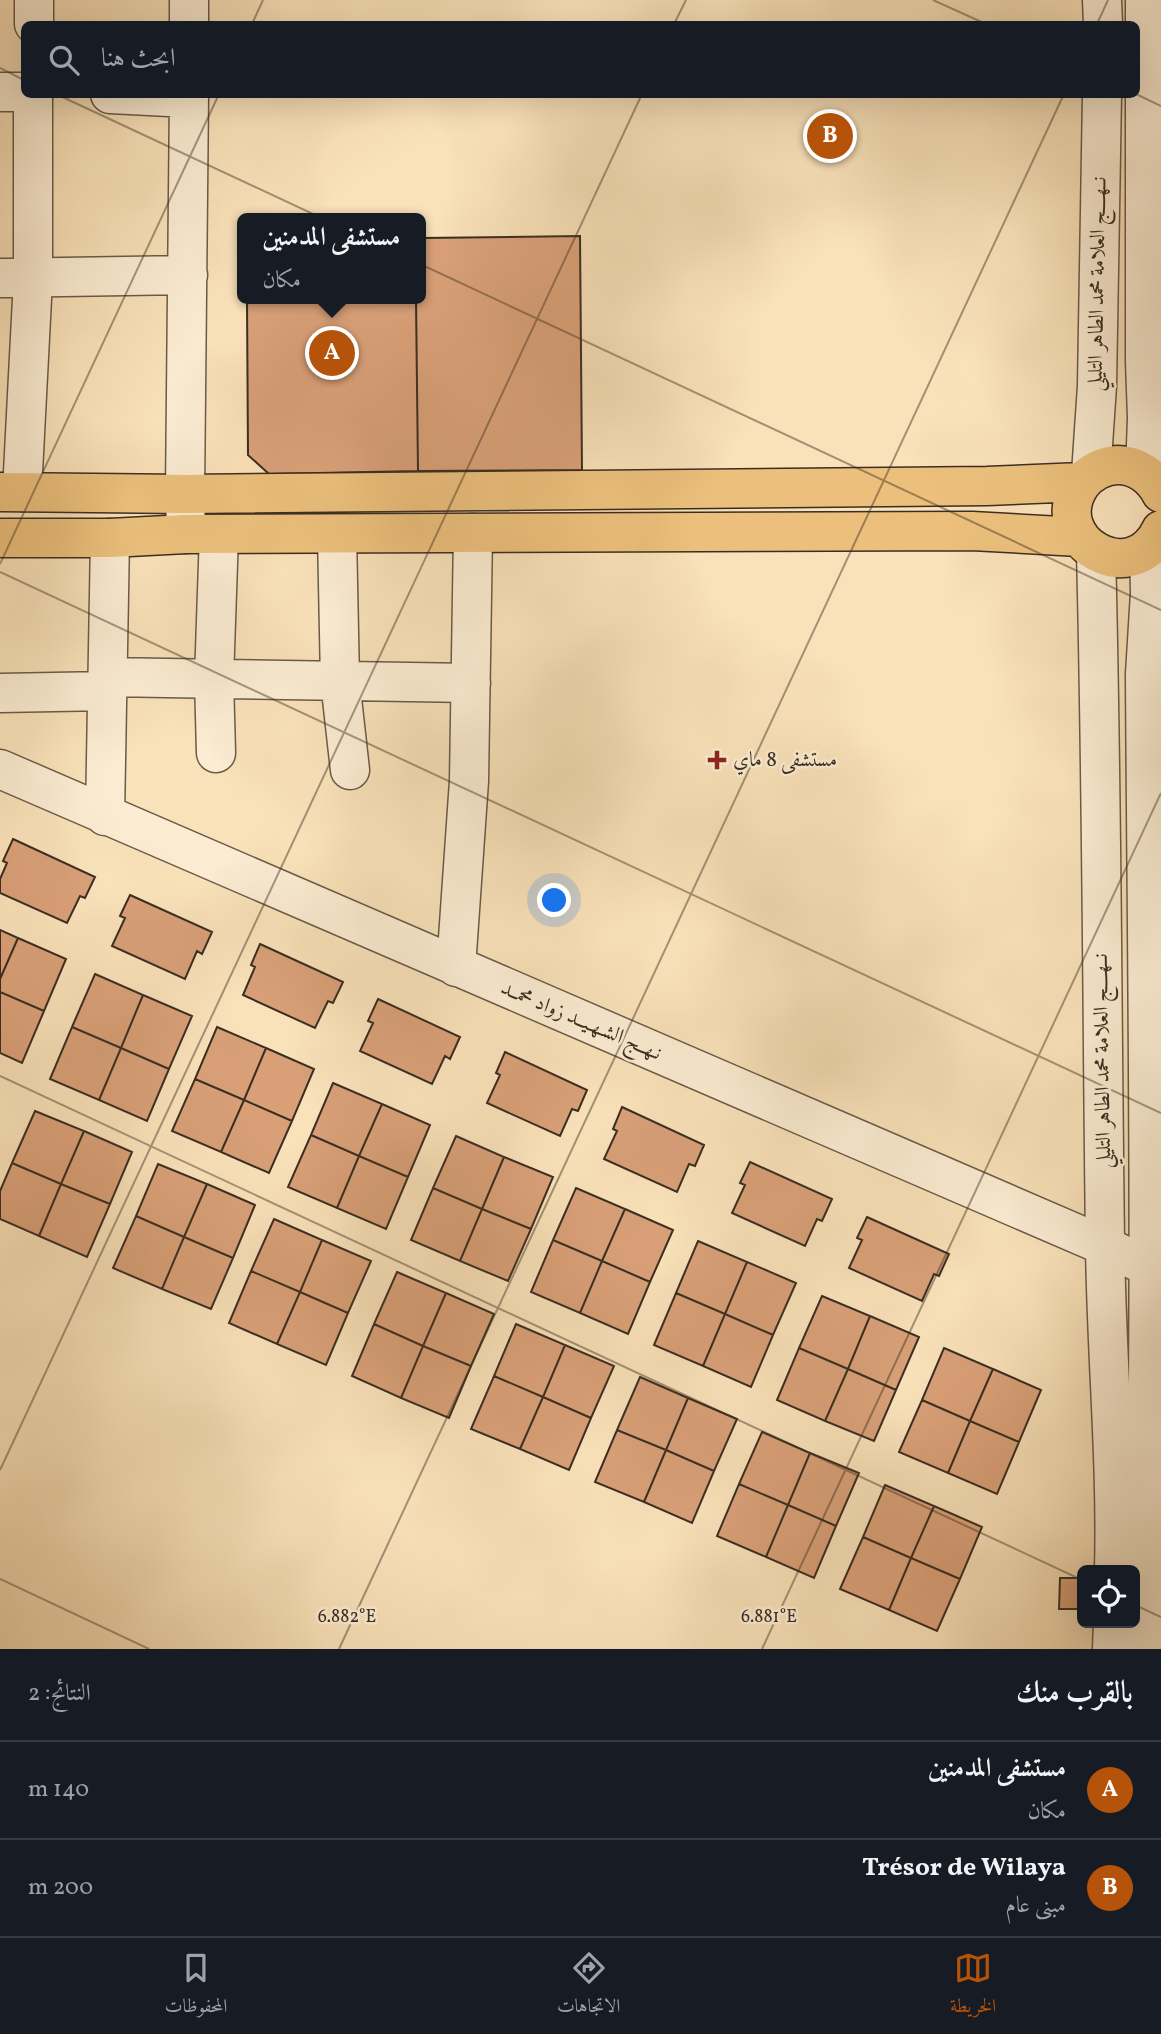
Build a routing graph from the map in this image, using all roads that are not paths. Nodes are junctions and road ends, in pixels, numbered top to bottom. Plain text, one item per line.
1 (34, 0) edge
2 (189, 0) edge
3 (1102, 0) edge
4 (1146, 0) edge
5 (34, 21) edge
6 (189, 21) edge
7 (1102, 21) edge
8 (0, 92) edge
9 (21, 92) edge
10 (33, 98) edge
11 (189, 98) edge
12 (1102, 98) edge
13 (188, 275) junction
14 (17, 278) edge
15 (1086, 478) junction
16 (1153, 483) edge
17 (11, 492) edge
18 (185, 494) junction
19 (473, 533) junction
20 (203, 534) junction
21 (337, 534) junction
22 (0, 538) edge
23 (110, 538) junction
24 (1156, 542) edge
25 (1087, 545) junction
26 (214, 679) junction
27 (340, 681) junction
28 (471, 683) junction
29 (108, 684) junction
30 (0, 693) edge
31 (216, 753) dead end
32 (0, 769) edge
33 (350, 770) dead end
34 (105, 816) junction
35 (456, 967) junction
36 (1105, 1246) junction
37 (1155, 1270) edge
38 (1141, 1518) edge
39 (1117, 1565) edge
40 (1113, 1628) edge
41 (1112, 1649) edge
42 (1143, 1649) edge

1 - 5 street
2 - 6 street
3 - 7 street
4 - 16 street
8 - 9 street
10 - 14 street
11 - 13 street
12 - 15 street, نــهــــج العلامة محمد الطاهر التليلي
13 - 14 street
13 - 18 street
14 - 17 street
15 - 16 main road
15 - 18 main road
15 - 25 main road
17 - 18 main road
18 - 20 street
19 - 21 main road
19 - 25 main road
19 - 28 street
20 - 21 main road
20 - 23 main road
20 - 26 street
21 - 27 street
22 - 23 main road
23 - 29 street
24 - 25 main road
24 - 37 street, نــهــــج العلامة محمد الطاهر التليلي
25 - 36 street, نــهــــج العلامة محمد الطاهر التليلي
26 - 27 street
26 - 29 street
26 - 31 street
27 - 28 street
27 - 33 street
28 - 35 street
29 - 30 street
29 - 34 street
32 - 34 street, نـهــج الشـهـيــد زواد محمــد
34 - 35 street, نـهــج الشـهـيــد زواد محمــد
35 - 36 street, نـهــج الشـهـيــد زواد محمــد
36 - 37 street, نـهــج الشـهـيــد زواد محمــد
36 - 38 street, نــهــــج العلامة محمد الطاهر التليلي
37 - 38 street, نــهــــج العلامة محمد الطاهر التليلي
38 - 39 street, نــهــــج العلامة محمد الطاهر التليلي
38 - 42 street, نــهــــج العلامة محمد الطاهر التليلي
40 - 41 street

